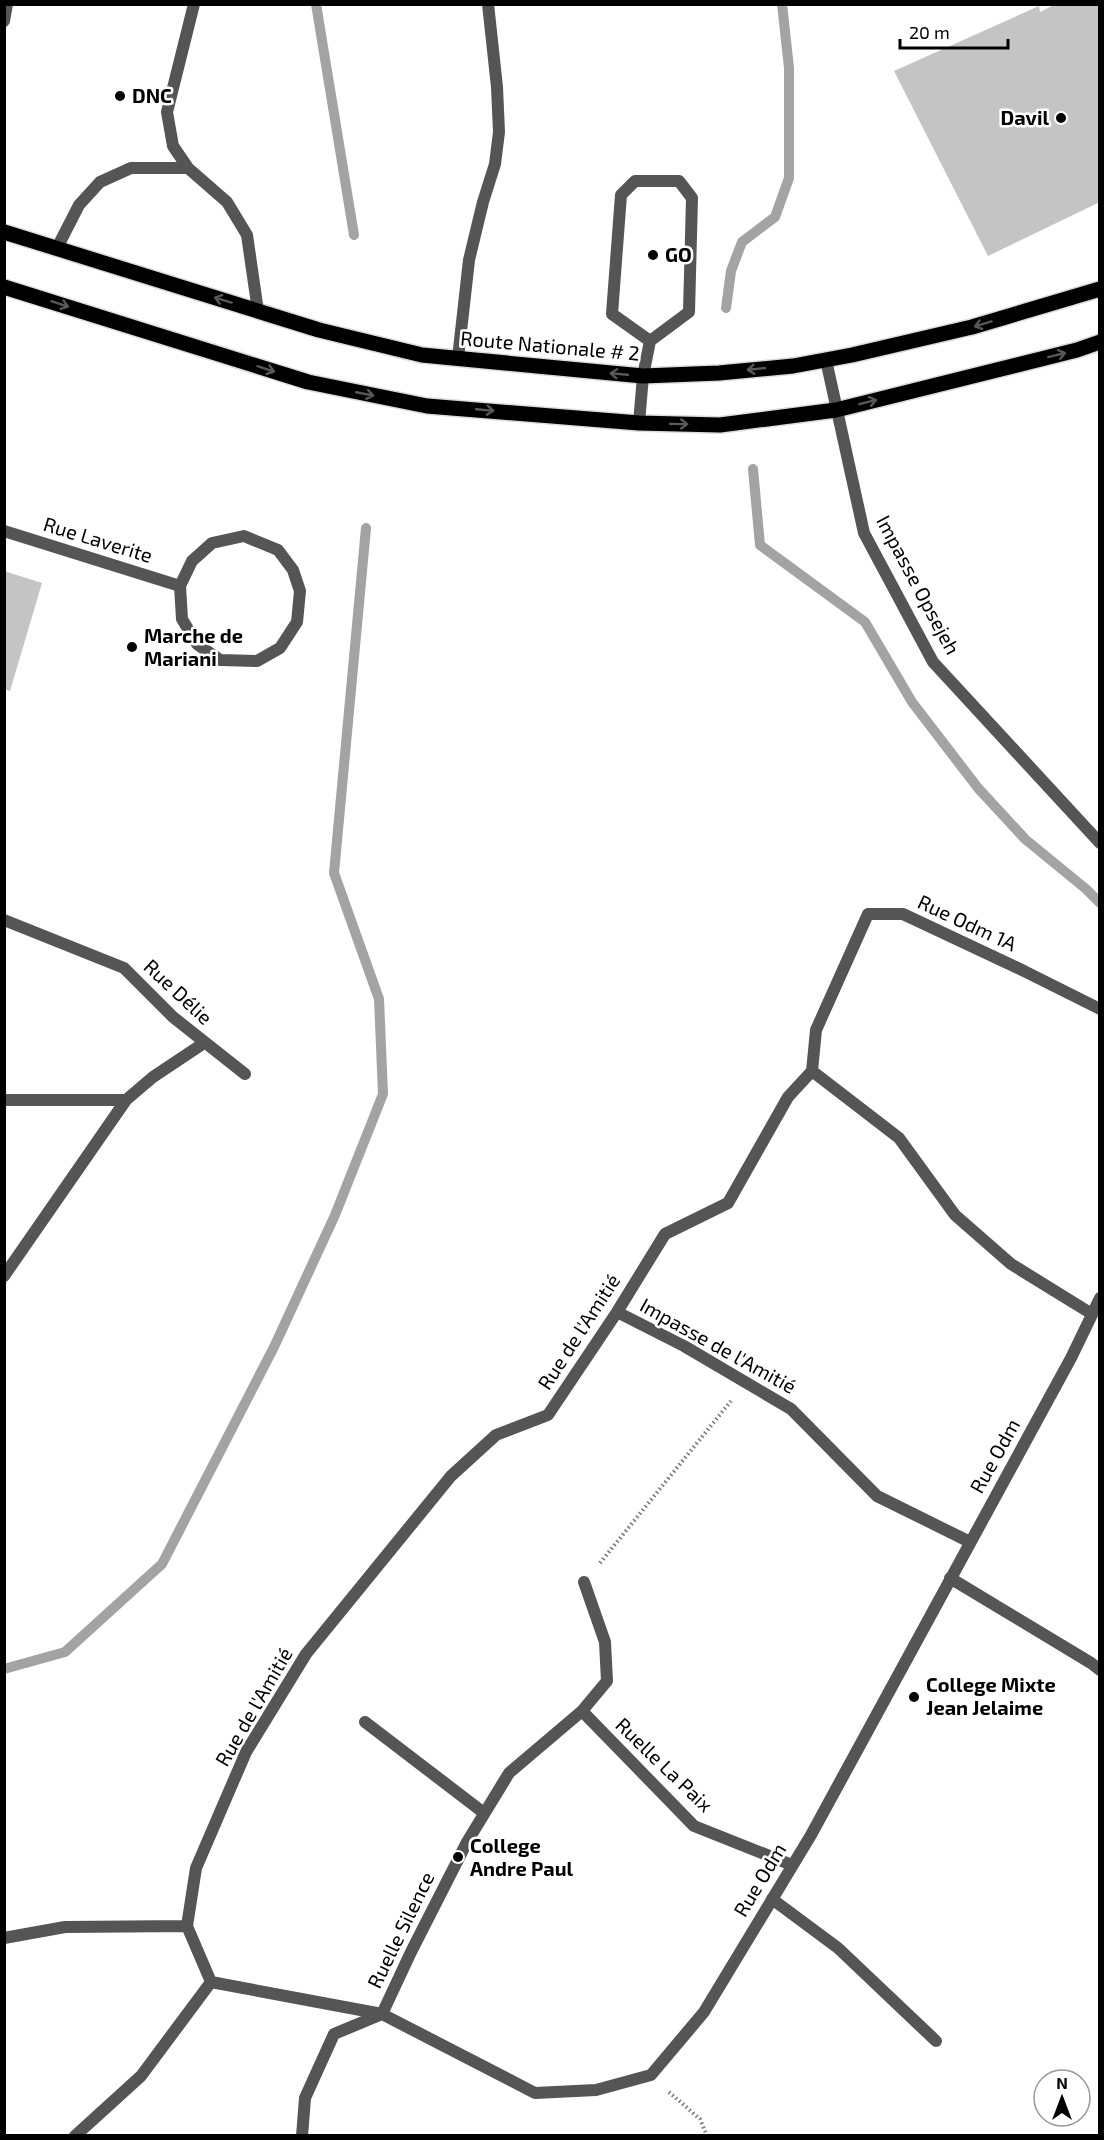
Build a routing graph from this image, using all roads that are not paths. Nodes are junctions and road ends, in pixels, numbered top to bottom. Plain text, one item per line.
1 (7, 4) edge
2 (194, 4) edge
3 (488, 4) edge
4 (4, 21) edge
5 (188, 168) junction
6 (4, 232) edge
7 (57, 248) junction
8 (4, 287) edge
9 (1100, 289) edge
10 (258, 311) junction
11 (650, 341) junction
12 (1100, 342) edge
13 (458, 358) junction
14 (826, 360) junction
15 (644, 376) junction
16 (836, 410) junction
17 (639, 423) junction
18 (4, 531) edge
19 (180, 586) junction
20 (1100, 843) edge
21 (4, 920) edge
22 (1100, 1009) edge
23 (204, 1043) junction
24 (812, 1071) junction
25 (245, 1074) dead end
26 (4, 1100) edge
27 (126, 1100) junction
28 (4, 1276) edge
29 (1100, 1298) edge
30 (617, 1312) junction
31 (1092, 1314) junction
32 (970, 1542) junction
33 (950, 1578) junction
34 (584, 1582) road end
35 (1100, 1670) edge
36 (582, 1711) junction
37 (364, 1722) dead end
38 (484, 1813) junction
39 (792, 1865) junction
40 (772, 1899) junction
41 (187, 1926) junction
42 (4, 1938) edge
43 (211, 1982) junction
44 (382, 2014) junction
45 (936, 2041) dead end
46 (75, 2136) edge
47 (302, 2136) edge

1 - 4 street
2 - 5 street
3 - 13 street
5 - 7 street
5 - 10 street
6 - 7 main road, Route Nationale # 2
10 -> 7 main road, Route Nationale # 2
8 -> 17 main road
9 -> 14 main road, Route Nationale # 2
10 - 13 main road, Route Nationale # 2
11 - 11 street
11 - 15 street
16 -> 12 main road
15 -> 13 main road, Route Nationale # 2
14 -> 15 main road, Route Nationale # 2
14 - 16 street, Impasse Opsejeh
15 - 17 street
17 -> 16 main road
16 - 20 street, Impasse Opsejeh
18 - 19 street, Rue Laverite
19 - 19 street
21 - 23 street, Rue Délie
22 - 24 street, Rue Odm 1A
23 - 25 street
23 - 27 street, Rue Délie
24 - 30 street, Rue de l'Amitié
24 - 31 street
26 - 27 street
27 - 28 street, Rue Délie
29 - 31 street, Rue Odm
30 - 32 street, Impasse de l'Amitié
30 - 41 street, Rue de l'Amitié
31 - 32 street, Rue Odm
32 - 33 street, Rue Odm
33 - 35 street
33 - 39 street, Rue Odm
34 - 36 street, Ruelle Silence
36 - 38 street, Ruelle Silence
36 - 39 street, Ruelle La Paix
37 - 38 street
38 - 44 street, Ruelle Silence
39 - 40 street, Rue Odm
40 - 44 street, Rue Odm
40 - 45 street
41 - 42 street
41 - 43 street
43 - 44 street, Ruelle Silence
43 - 46 street
44 - 47 street

